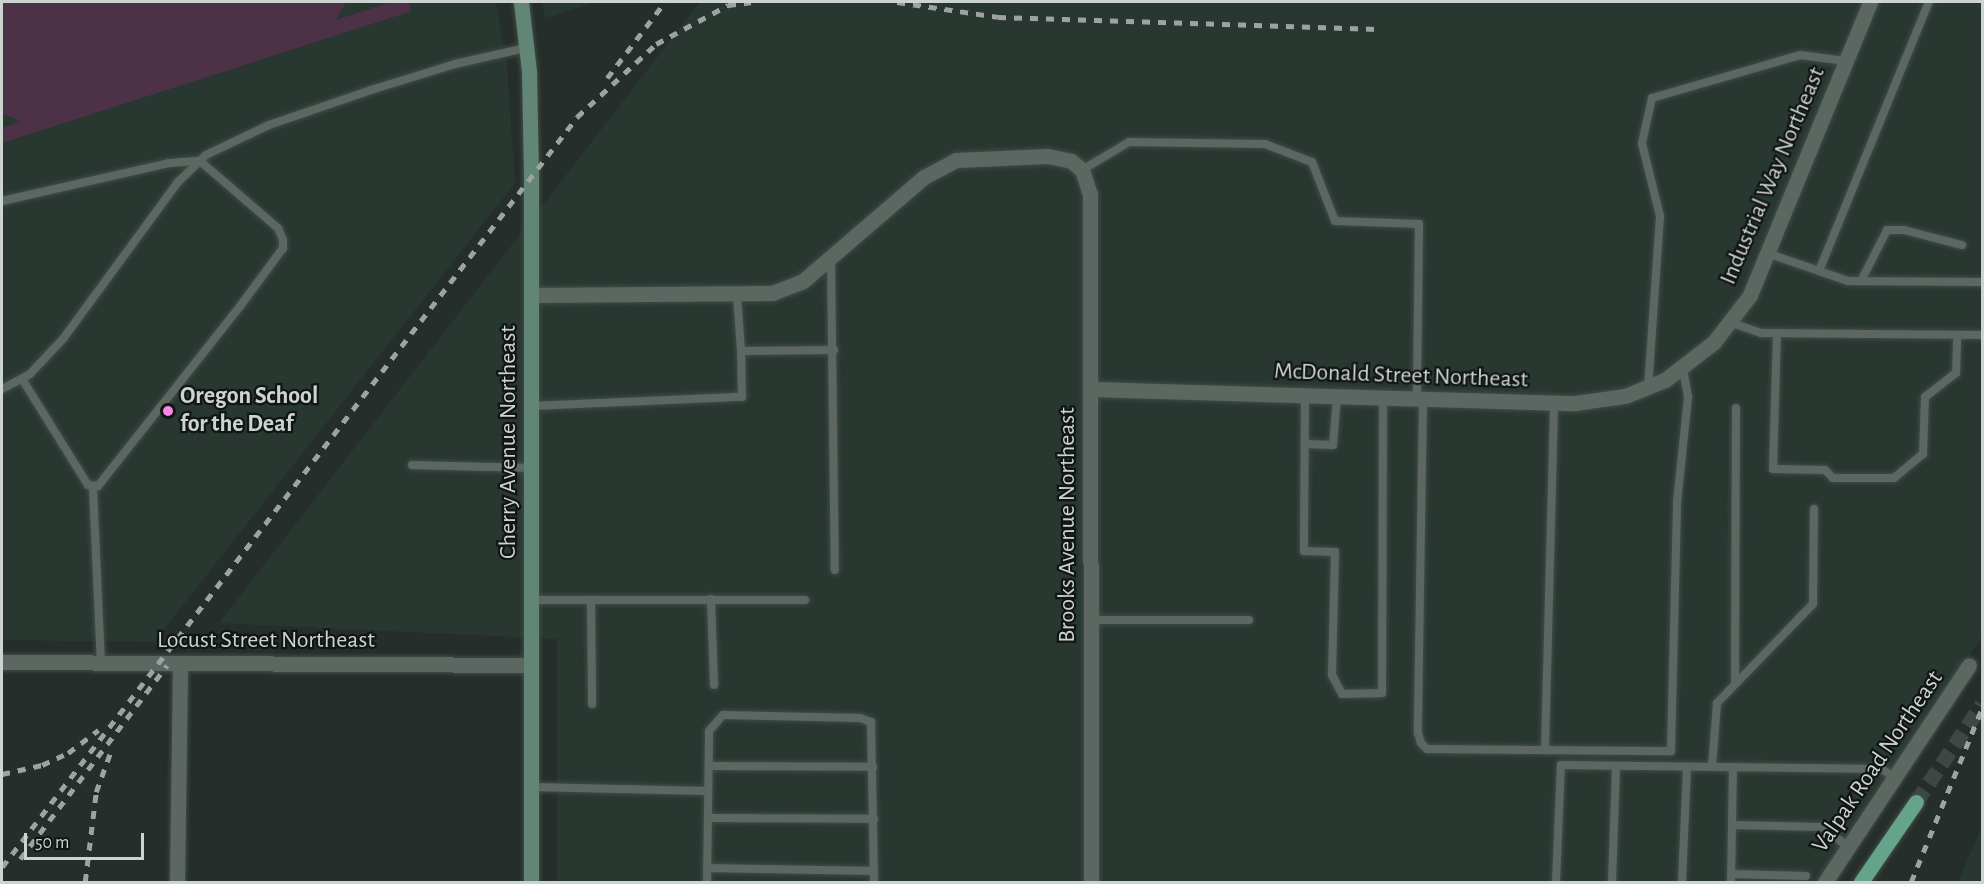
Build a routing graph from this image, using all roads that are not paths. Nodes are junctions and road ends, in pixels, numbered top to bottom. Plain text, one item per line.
1 (521, 2) edge
2 (1870, 2) edge
3 (1929, 2) edge
4 (526, 48) junction
5 (1846, 61) junction
6 (200, 160) junction
7 (1082, 170) junction
8 (2, 201) edge
9 (1962, 245) dead end
10 (1767, 254) junction
11 (831, 259) junction
12 (1819, 271) junction
13 (1861, 281) junction
14 (1983, 282) edge
15 (532, 295) junction
16 (737, 295) junction
17 (1729, 322) junction
18 (1776, 333) junction
19 (1957, 335) junction
20 (1983, 335) edge
21 (834, 350) junction
22 (741, 351) junction
23 (1698, 356) joint
24 (1683, 368) junction
25 (22, 379) junction
26 (2, 388) edge
27 (1648, 388) junction
28 (1091, 389) junction
29 (1305, 395) junction
30 (1337, 396) junction
31 (1383, 398) junction
32 (1420, 399) junction
33 (1554, 403) junction
34 (532, 406) junction
35 (1736, 408) dead end
36 (1305, 444) junction
37 (412, 465) dead end
38 (531, 468) junction
39 (93, 488) junction
40 (1814, 509) dead end
41 (835, 570) dead end
42 (711, 599) junction
43 (531, 600) junction
44 (591, 600) junction
45 (805, 600) dead end
46 (1090, 620) junction
47 (1249, 620) dead end
48 (2, 662) edge
49 (101, 663) junction
50 (180, 664) junction
51 (531, 665) junction
52 (1969, 666) dead end
53 (1735, 684) junction
54 (714, 685) dead end
55 (591, 704) dead end
56 (1545, 750) junction
57 (709, 766) junction
58 (1616, 766) junction
59 (873, 767) junction
60 (1687, 767) junction
61 (1712, 767) junction
62 (1733, 767) junction
63 (1894, 778) junction
64 (531, 787) junction
65 (708, 790) junction
66 (1916, 802) tunnel mouth
67 (708, 818) junction
68 (874, 819) junction
69 (1732, 825) junction
70 (1848, 847) junction
71 (707, 868) junction
72 (874, 871) junction
73 (1806, 876) dead end
74 (1731, 878) edge
75 (177, 882) edge
76 (531, 882) edge
77 (707, 882) edge
78 (874, 882) edge
79 (1091, 882) edge
80 (1556, 882) edge
81 (1612, 882) edge
82 (1682, 882) edge
83 (1825, 882) edge
84 (1861, 882) edge

1 - 4 main road, Cherry Avenue Northeast
2 - 5 street, Industrial Way Northeast
3 - 12 lane
4 - 6 lane
4 - 15 main road, Cherry Avenue Northeast
5 - 10 street, Industrial Way Northeast
5 - 27 lane
6 - 8 lane
6 - 25 lane
6 - 39 lane
7 - 11 street
7 - 28 street, Brooks Avenue Northeast
7 - 32 lane
9 - 13 lane
10 - 12 lane
10 - 17 street, Industrial Way Northeast
11 - 16 street
11 - 21 lane
12 - 13 lane
13 - 14 lane
15 - 16 street
15 - 34 main road, Cherry Avenue Northeast
16 - 22 lane
17 - 18 lane
17 - 23 street, Industrial Way Northeast
18 - 19 lane
18 - 19 lane
19 - 20 lane
21 - 22 lane
21 - 41 lane
22 - 34 lane
23 - 24 street, McDonald Street Northeast
24 - 27 street, McDonald Street Northeast
24 - 56 lane
25 - 26 lane
25 - 39 lane
27 - 33 street, McDonald Street Northeast
28 - 29 street, McDonald Street Northeast
28 - 46 street, Brooks Avenue Northeast
29 - 30 street, McDonald Street Northeast
29 - 36 lane
30 - 31 street, McDonald Street Northeast
30 - 36 lane
31 - 32 street, McDonald Street Northeast
31 - 36 lane
32 - 33 street, McDonald Street Northeast
32 - 56 lane
33 - 56 lane
34 - 38 main road, Cherry Avenue Northeast
35 - 53 lane
37 - 38 lane
38 - 43 main road, Cherry Avenue Northeast
39 - 49 lane
40 - 53 lane
42 - 44 lane
42 - 45 lane
42 - 54 lane
43 - 44 lane
43 - 51 main road, Cherry Avenue Northeast
44 - 55 lane
46 - 47 lane
46 - 79 street, Brooks Avenue Northeast
48 - 49 street, Locust Street Northeast
49 - 50 street, Locust Street Northeast
50 - 51 street, Locust Street Northeast
50 - 75 street
51 - 64 main road, Cherry Avenue Northeast
52 - 63 street, Valpak Road Northeast
53 - 61 lane
57 - 59 lane
57 - 59 lane
57 - 65 lane
58 - 60 lane
58 - 80 lane
58 - 81 lane
59 - 68 lane
60 - 61 lane
60 - 82 lane
61 - 62 lane
62 - 63 lane
62 - 69 lane
63 - 70 street, Valpak Road Northeast
64 - 65 lane
64 - 76 main road, Cherry Avenue Northeast
65 - 67 lane
66 - 84 main road
67 - 68 lane
67 - 71 lane
68 - 72 lane
69 - 70 lane
69 - 74 lane
70 - 83 street, Valpak Road Northeast
71 - 72 lane
71 - 77 lane
72 - 78 lane
73 - 74 lane

